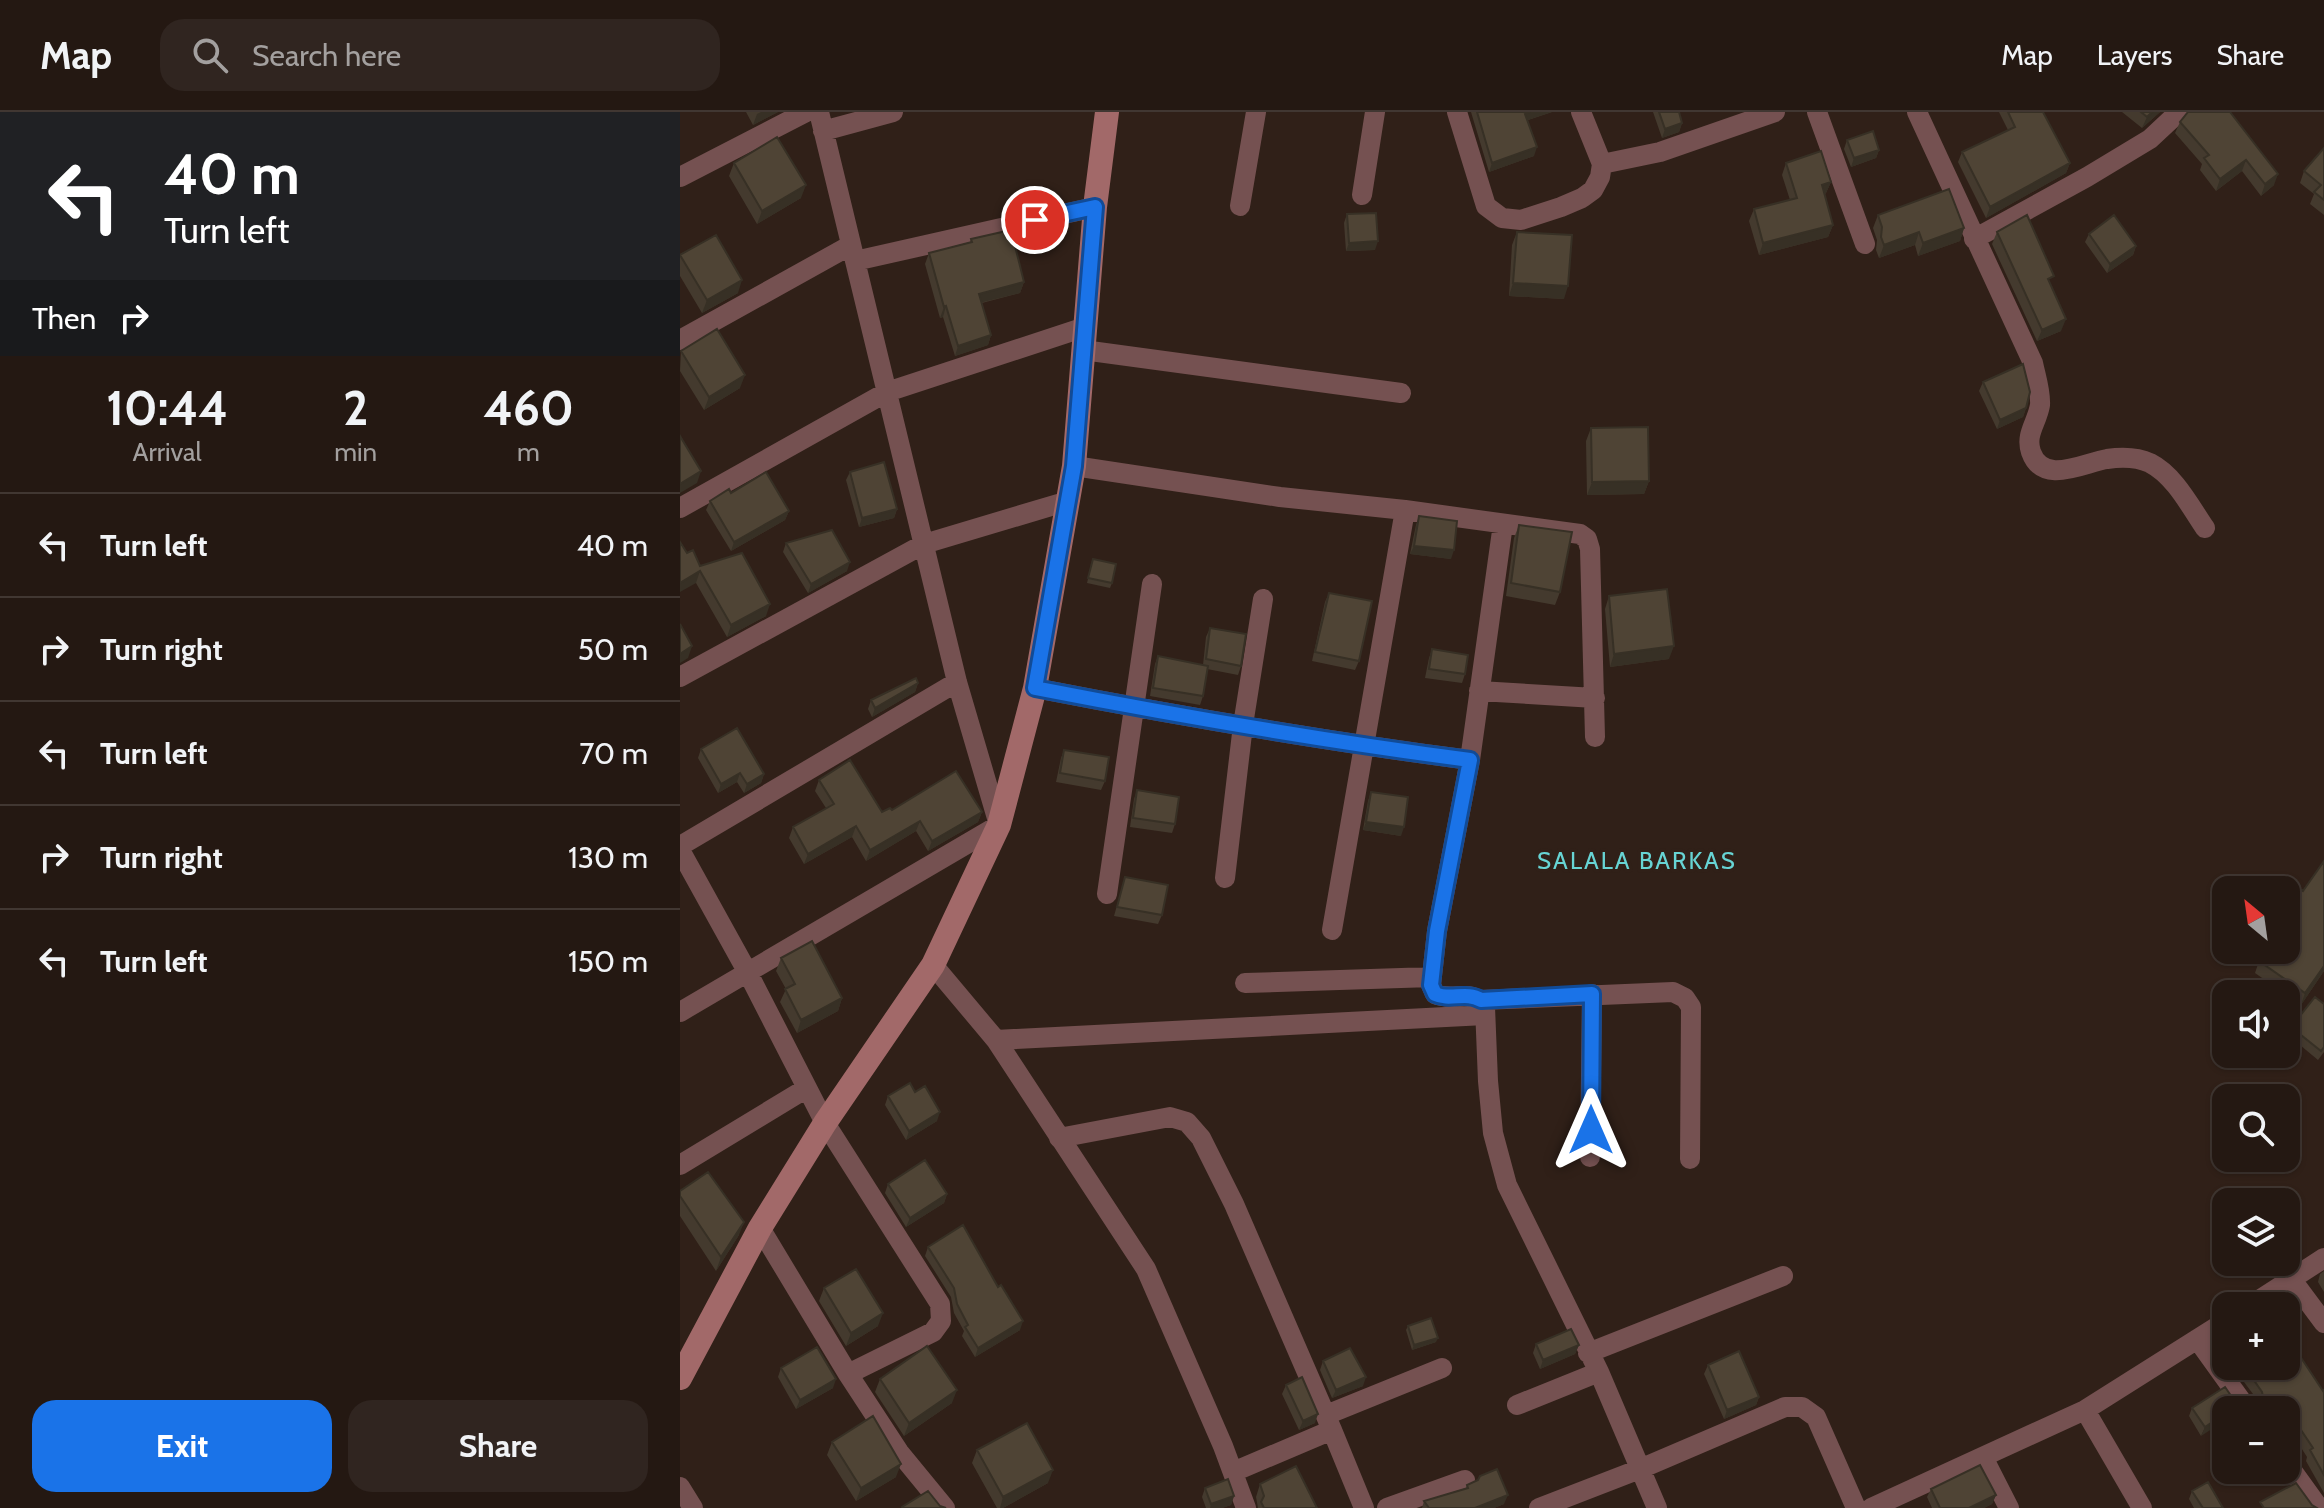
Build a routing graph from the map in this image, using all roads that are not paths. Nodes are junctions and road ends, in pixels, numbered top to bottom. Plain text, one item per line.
1 (806, 112) edge
2 (893, 112) edge
3 (1107, 112) edge
4 (1256, 112) edge
5 (1375, 112) edge
6 (1457, 112) edge
7 (1581, 112) edge
8 (1775, 112) edge
9 (1817, 112) edge
10 (1917, 112) edge
11 (2179, 112) edge
12 (821, 122) edge
13 (1602, 164) junction
14 (683, 169) edge
15 (1362, 195) dead end
16 (1240, 206) dead end
17 (1095, 207) junction
18 (1974, 239) junction
19 (1865, 244) dead end
20 (853, 253) junction
21 (1084, 338) junction
22 (680, 340) edge
23 (887, 392) junction
24 (1401, 393) dead end
25 (1074, 466) junction
26 (1068, 501) junction
27 (680, 508) edge
28 (1405, 510) junction
29 (1503, 524) junction
30 (2205, 528) dead end
31 (924, 544) junction
32 (1152, 584) dead end
33 (1263, 599) dead end
34 (680, 677) edge
35 (957, 682) junction
36 (1035, 688) junction
37 (1479, 691) junction
38 (1595, 698) junction
39 (1135, 708) junction
40 (1243, 725) junction
41 (1595, 737) dead end
42 (1364, 746) junction
43 (1470, 760) junction
44 (999, 825) junction
45 (680, 848) edge
46 (1225, 878) dead end
47 (1107, 894) dead end
48 (1332, 930) dead end
49 (933, 965) junction
50 (748, 973) junction
51 (1432, 977) junction
52 (1245, 983) dead end
53 (1592, 994) junction
54 (1483, 1007) junction
55 (680, 1012) edge
56 (996, 1040) junction
57 (807, 1088) junction
58 (825, 1123) junction
59 (1059, 1138) junction
60 (1590, 1157) dead end
61 (1690, 1159) dead end
62 (680, 1165) edge
63 (760, 1228) junction
64 (2324, 1258) edge
65 (1783, 1276) dead end
66 (2292, 1280) junction
67 (2273, 1292) edge
68 (2324, 1323) edge
69 (2212, 1330) edge
70 (2197, 1339) junction
71 (1588, 1353) junction
72 (1442, 1368) dead end
73 (1599, 1372) junction
74 (848, 1374) junction
75 (680, 1378) edge
76 (2238, 1396) edge
77 (1517, 1405) dead end
78 (2085, 1410) junction
79 (1329, 1423) junction
80 (1983, 1457) junction
81 (1640, 1469) junction
82 (1233, 1472) junction
83 (1465, 1480) dead end
84 (2300, 1482) edge
85 (680, 1487) edge
86 (1906, 1501) edge
87 (693, 1508) edge
88 (945, 1508) edge
89 (1246, 1508) edge
90 (1364, 1508) edge
91 (1387, 1508) edge
92 (1539, 1508) edge
93 (1657, 1508) edge
94 (1856, 1508) edge
95 (1871, 1508) edge
96 (2009, 1508) edge
97 (2142, 1508) edge
98 (2319, 1508) edge

1 - 14 street
2 - 12 street
3 - 17 street
4 - 16 street
5 - 15 street
6 - 13 street
7 - 13 street
8 - 13 street
9 - 19 street
10 - 18 street
11 - 18 street
12 - 20 street
17 - 20 street
17 - 21 street
18 - 30 street
20 - 22 street
20 - 23 street
21 - 23 street
21 - 24 street
21 - 25 street
23 - 27 street
23 - 31 street
25 - 26 street
25 - 28 street
26 - 31 street
26 - 36 street
28 - 29 street
28 - 42 street
29 - 37 street
29 - 38 street
31 - 34 street
31 - 35 street
32 - 39 street
33 - 40 street
35 - 44 street
35 - 45 street
36 - 39 street
36 - 44 street
37 - 38 street
37 - 43 street
38 - 41 street
39 - 40 street
39 - 47 street
40 - 42 street
40 - 46 street
42 - 43 street
42 - 48 street
43 - 51 street
44 - 49 street
44 - 50 street
45 - 50 street
49 - 56 street
49 - 58 street
50 - 55 street
50 - 57 street
51 - 52 street
51 - 54 street
53 - 54 street
53 - 60 street
53 - 61 street
54 - 56 street
54 - 71 street
56 - 59 street
57 - 58 street
57 - 62 street
58 - 63 street
58 - 74 street
59 - 79 street
59 - 82 street
63 - 74 street
63 - 75 street
64 - 66 street
65 - 71 street
66 - 67 street
66 - 68 street
69 - 70 street
70 - 76 street
70 - 78 street
71 - 73 street
72 - 79 street
73 - 77 street
73 - 81 street
74 - 88 street
78 - 80 street
78 - 97 street
79 - 82 street
79 - 90 street
80 - 86 street
80 - 96 street
81 - 92 street
81 - 93 street
81 - 94 street
82 - 89 street
83 - 91 street
84 - 98 street
85 - 87 street
86 - 95 street

